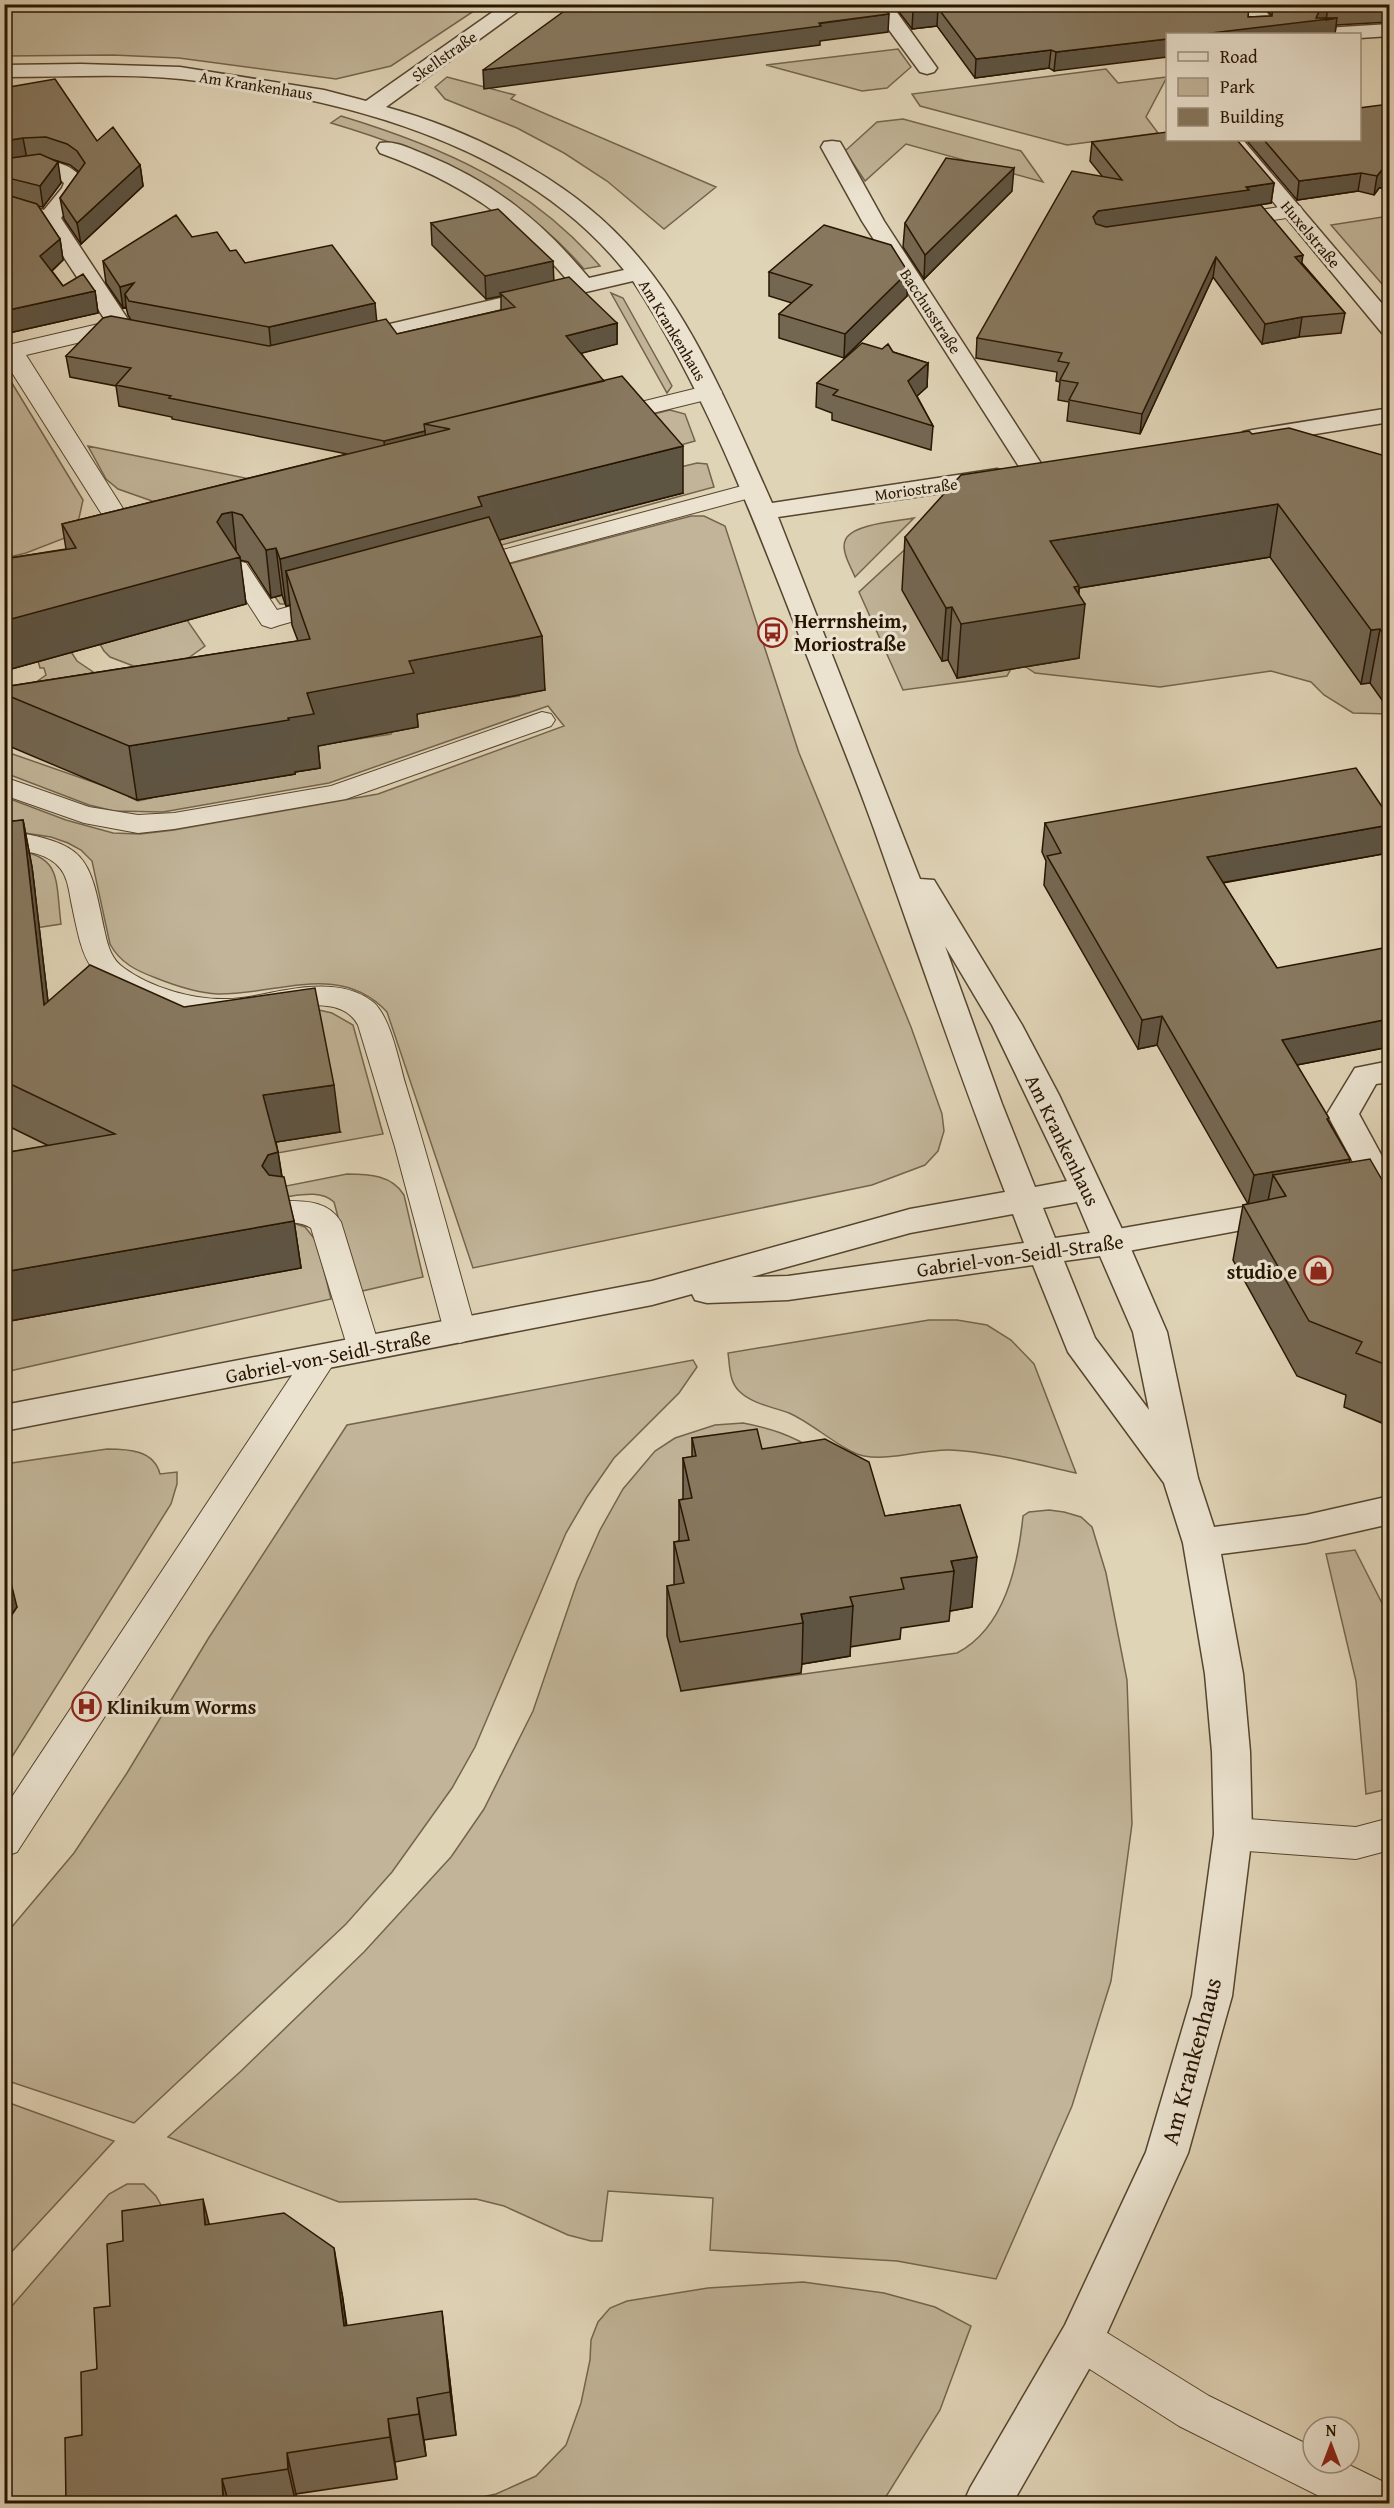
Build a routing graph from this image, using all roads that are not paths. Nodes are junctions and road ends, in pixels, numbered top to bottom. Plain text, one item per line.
1 (518, 4) edge
2 (880, 4) edge
3 (1250, 4) edge
4 (1389, 30) edge
5 (1257, 33) edge
6 (1341, 33) edge
7 (927, 68) dead end
8 (4, 72) edge
9 (370, 108) junction
10 (1233, 141) edge
11 (832, 147) dead end
12 (388, 148) dead end
13 (4, 173) edge
14 (4, 206) edge
15 (1292, 212) junction
16 (50, 219) junction
17 (1210, 223) edge
18 (639, 273) junction
19 (584, 285) junction
20 (120, 326) junction
21 (1389, 328) edge
22 (169, 339) edge
23 (327, 345) edge
24 (8, 352) edge
25 (710, 392) junction
26 (1389, 415) edge
27 (584, 423) edge
28 (1223, 441) edge
29 (1046, 469) joint
30 (758, 501) junction
31 (161, 526) edge
32 (237, 568) edge
33 (440, 574) edge
34 (351, 598) edge
35 (542, 720) dead end
36 (4, 784) edge
37 (886, 826) junction
38 (4, 839) edge
39 (1389, 1071) edge
40 (1088, 1189) junction
41 (1387, 1198) edge
42 (1024, 1199) junction
43 (1351, 1201) edge
44 (1317, 1207) edge
45 (287, 1212) edge
46 (1112, 1242) junction
47 (1045, 1254) junction
48 (652, 1293) junction
49 (460, 1331) junction
50 (364, 1349) junction
51 (321, 1357) junction
52 (4, 1418) edge
53 (1180, 1478) junction
54 (1389, 1510) edge
55 (1201, 1543) junction
56 (1233, 1834) junction
57 (1389, 1834) edge
58 (4, 1841) edge
59 (1081, 2340) junction
60 (986, 2504) edge
61 (1382, 2504) edge

1 - 9 street, Skellstraße
2 - 7 street
3 - 5 street
4 - 6 street
8 - 9 street, Am Krankenhaus
9 - 18 street, Am Krankenhaus
10 - 15 street, Huxelstraße
11 - 29 street, Bacchusstraße
12 - 19 street
13 - 16 street
14 - 16 street
15 - 17 lane
15 - 21 street, Huxelstraße
16 - 20 street
18 - 19 street
18 - 25 street, Am Krankenhaus
19 - 23 street
20 - 22 street
20 - 24 lane
24 - 31 lane
25 - 27 lane
25 - 30 street, Am Krankenhaus
26 - 28 street
29 - 30 street, Moriostraße
30 - 33 lane
30 - 37 street, Am Krankenhaus
32 - 34 lane
35 - 36 lane
37 - 40 street, Am Krankenhaus
37 - 42 street, Am Krankenhaus
38 - 49 lane
39 - 41 street
40 - 42 street, Gabriel-von-Seidl-Straße
40 - 46 street, Am Krankenhaus
41 - 43 street
42 - 47 street, Am Krankenhaus
42 - 48 street, Gabriel-von-Seidl-Straße
44 - 46 street, Gabriel-von-Seidl-Straße
45 - 50 lane
46 - 47 street, Gabriel-von-Seidl-Straße
46 - 53 street, Am Krankenhaus
47 - 48 street, Gabriel-von-Seidl-Straße
47 - 53 street, Am Krankenhaus
48 - 49 street, Gabriel-von-Seidl-Straße
49 - 50 street, Gabriel-von-Seidl-Straße
50 - 51 street, Gabriel-von-Seidl-Straße
51 - 52 street, Gabriel-von-Seidl-Straße
51 - 58 lane
53 - 55 street, Am Krankenhaus
54 - 55 street
55 - 56 street, Am Krankenhaus
56 - 57 lane
56 - 59 street, Am Krankenhaus
59 - 60 street, Am Krankenhaus
59 - 61 lane

